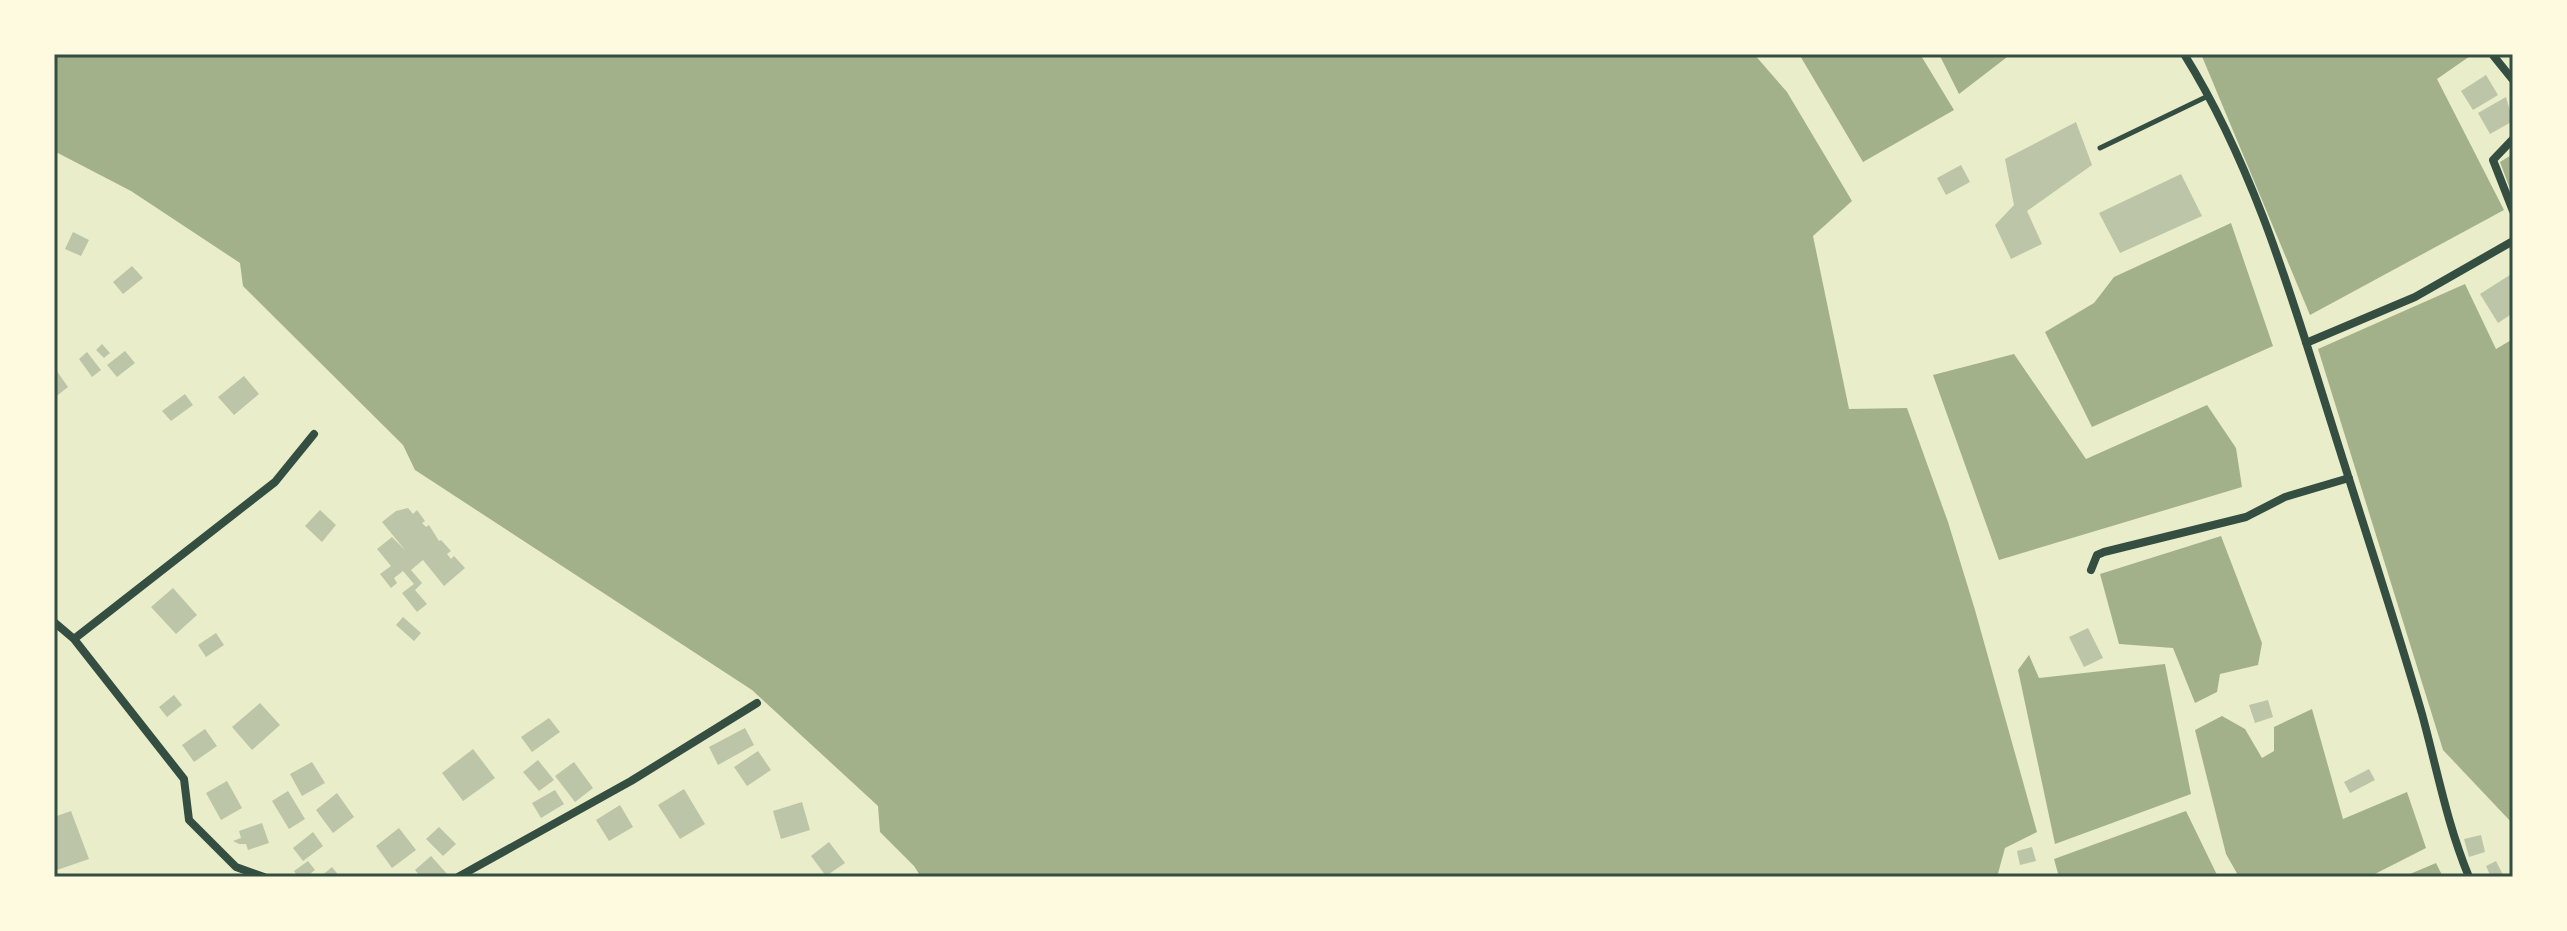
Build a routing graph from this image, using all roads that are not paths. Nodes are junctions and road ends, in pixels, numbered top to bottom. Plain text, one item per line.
1 (2184, 54) edge
2 (2492, 54) edge
3 (2513, 80) edge
4 (2209, 96) junction
5 (2513, 139) edge
6 (2100, 148) dead end
7 (2513, 211) edge
8 (2513, 241) edge
9 (2306, 343) junction
10 (314, 434) dead end
11 (2349, 478) junction
12 (2091, 570) dead end
13 (54, 622) edge
14 (74, 639) junction
15 (757, 703) dead end
16 (264, 877) edge
17 (458, 877) edge
18 (2469, 877) edge

1 - 4 street
2 - 3 street
4 - 6 lane
4 - 9 street
5 - 7 street
8 - 9 street
9 - 11 street
10 - 14 street
11 - 12 street
11 - 18 street
13 - 14 street
14 - 16 street
15 - 17 street

